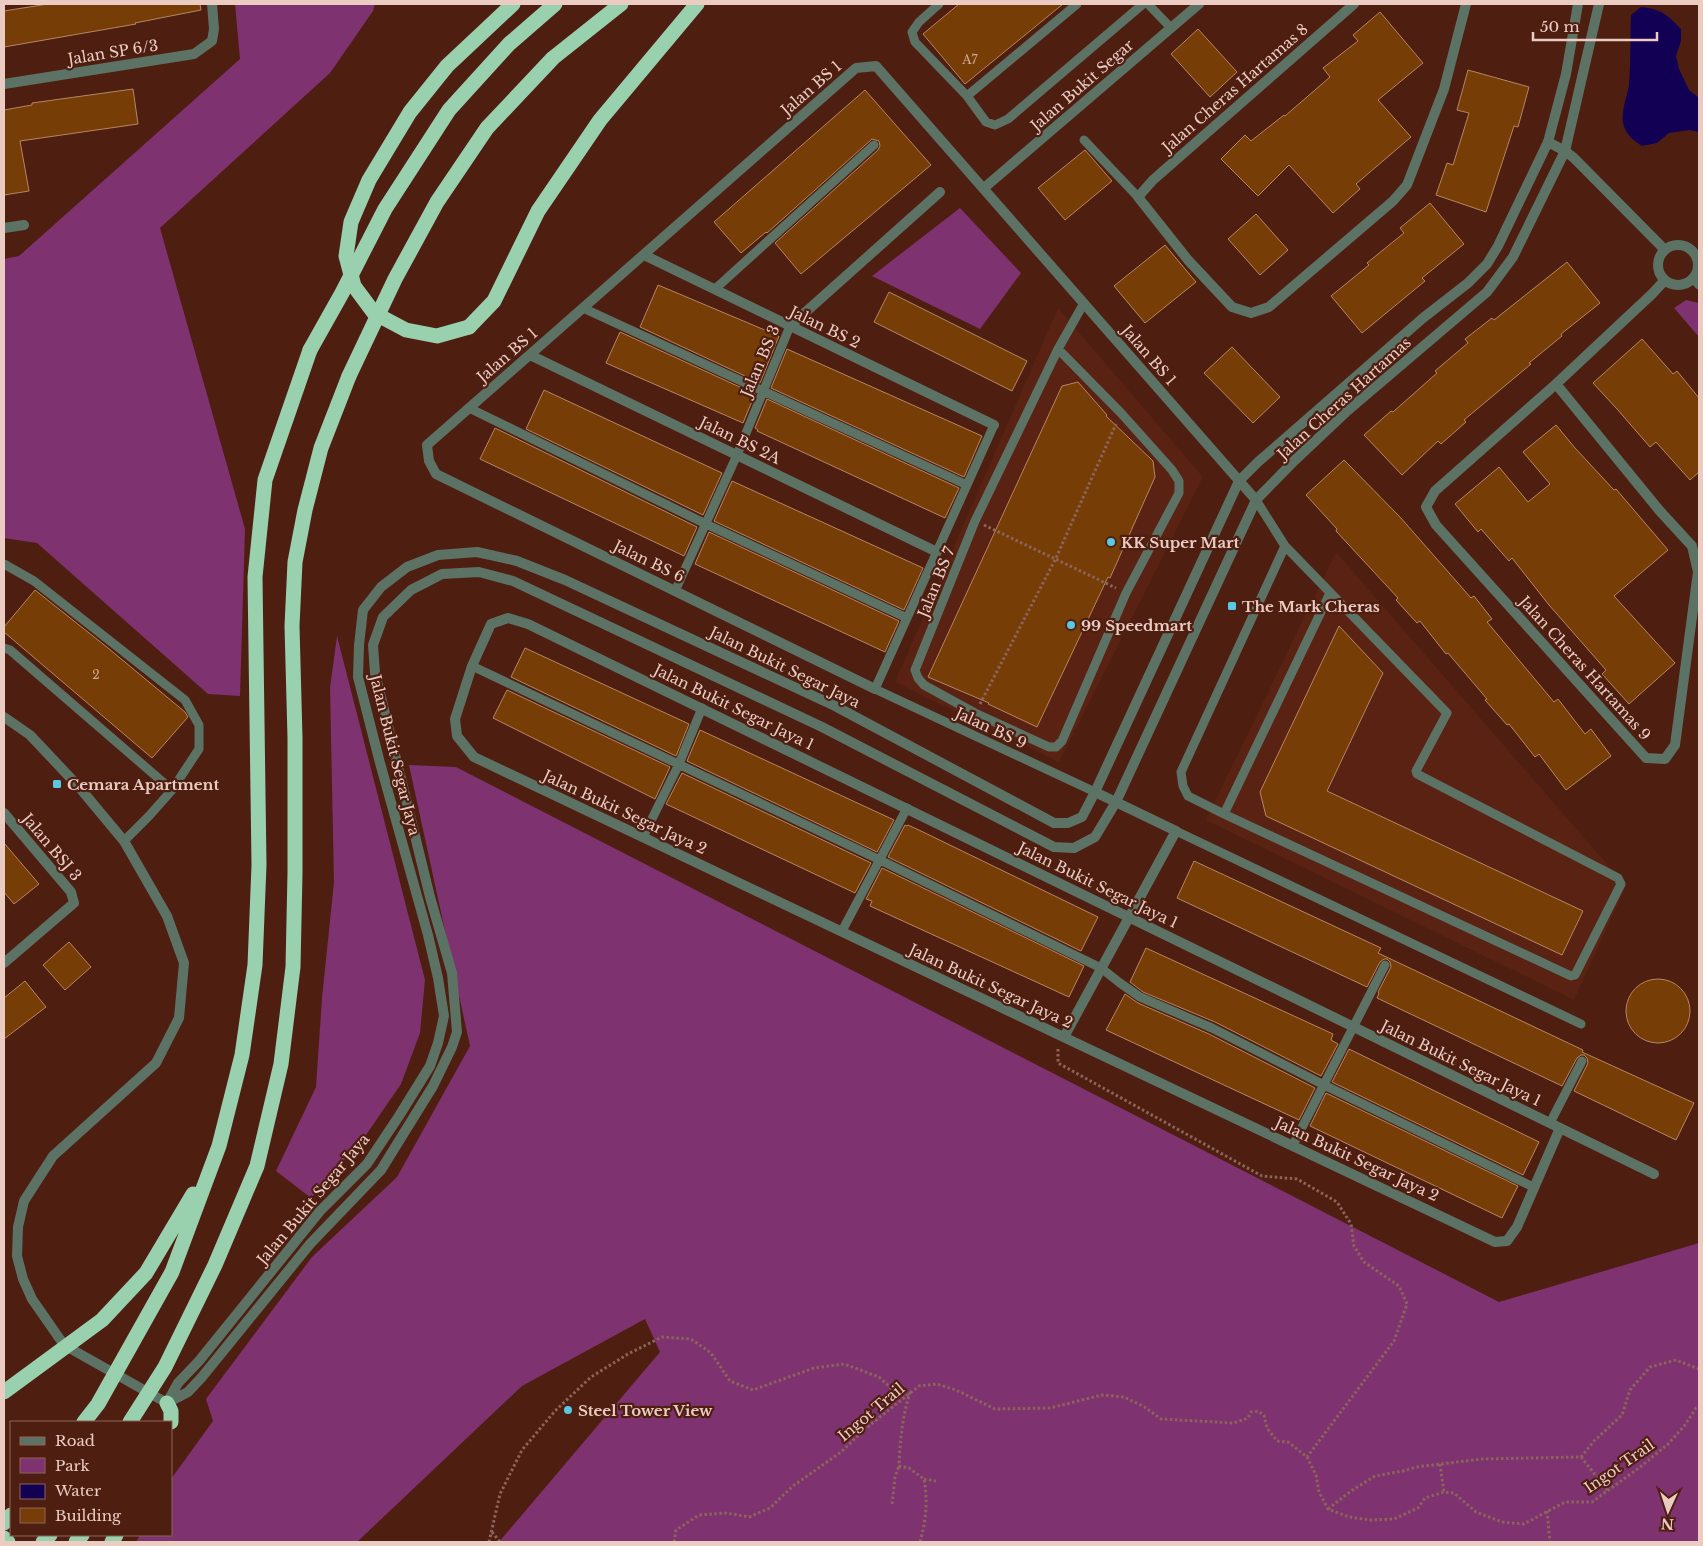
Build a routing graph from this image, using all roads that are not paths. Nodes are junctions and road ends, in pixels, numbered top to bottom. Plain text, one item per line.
1 (212, 4) edge
2 (513, 4) edge
3 (555, 4) edge
4 (620, 4) edge
5 (697, 4) edge
6 (939, 4) edge
7 (1077, 4) edge
8 (1143, 4) edge
9 (1148, 4) edge
10 (1199, 4) edge
11 (1354, 4) edge
12 (1466, 4) edge
13 (1578, 4) edge
14 (1599, 4) edge
15 (1171, 28) junction
16 (4, 84) edge
17 (967, 96) junction
18 (1084, 140) dead end
19 (1548, 142) junction
20 (874, 146) dead end
21 (1565, 151) junction
22 (984, 188) junction
23 (940, 192) dead end
24 (1138, 197) junction
25 (24, 224) dead end
26 (4, 228) edge
27 (1696, 248) edge
28 (1665, 250) junction
29 (644, 255) junction
30 (1665, 280) junction
31 (1696, 282) edge
32 (715, 289) junction
33 (1084, 303) junction
34 (583, 308) junction
35 (790, 326) junction
36 (1058, 349) junction
37 (530, 354) junction
38 (1556, 384) junction
39 (763, 392) junction
40 (470, 408) junction
41 (994, 426) joint
42 (427, 445) joint
43 (737, 455) junction
44 (1239, 481) junction
45 (967, 485) junction
46 (1256, 500) junction
47 (706, 524) junction
48 (1285, 546) junction
49 (937, 552) junction
50 (4, 564) edge
51 (676, 591) junction
52 (1330, 593) junction
53 (907, 618) junction
54 (4, 648) edge
55 (472, 666) junction
56 (875, 689) junction
57 (702, 708) junction
58 (4, 717) edge
59 (474, 757) joint
60 (679, 764) junction
61 (172, 790) junction
62 (1095, 792) junction
63 (1116, 802) junction
64 (906, 808) junction
65 (4, 813) edge
66 (1224, 814) junction
67 (1054, 823) joint
68 (1176, 831) junction
69 (643, 837) junction
70 (124, 841) junction
71 (1054, 847) joint
72 (880, 860) junction
73 (1129, 917) junction
74 (842, 931) junction
75 (4, 963) edge
76 (1385, 965) dead end
77 (1101, 968) junction
78 (1581, 1024) dead end
79 (1353, 1027) junction
80 (1064, 1037) junction
81 (1582, 1061) dead end
82 (1324, 1085) junction
83 (1550, 1123) junction
84 (1560, 1128) junction
85 (1293, 1145) junction
86 (219, 1146) junction
87 (1654, 1174) dead end
88 (1533, 1187) junction
89 (4, 1392) edge
90 (167, 1402) junction
91 (85, 1421) edge
92 (131, 1421) edge
93 (171, 1421) edge
94 (4, 1538) edge
95 (8, 1542) edge

1 - 16 street, Jalan SP 6/3
2 - 5 highway, bridge
3 - 86 highway, bridge
4 - 92 highway, bridge
6 - 17 lane
7 - 17 lane
8 - 17 lane
9 - 15 lane
10 - 15 street, Jalan Bukit Segar
11 - 24 street, Jalan Cheras Hartamas 8
12 - 24 street
13 - 19 street, Jalan Cheras Hartamas
14 - 21 street, Jalan Cheras Hartamas
15 - 22 street, Jalan Bukit Segar
18 - 24 lane
19 - 21 street
19 - 44 street, Jalan Cheras Hartamas
20 - 32 lane
21 - 28 street
21 - 46 street, Jalan Cheras Hartamas
22 - 29 street, Jalan BS 1
22 - 33 street, Jalan BS 1
23 - 35 street, Jalan BS 3
25 - 26 street
27 - 28 street
27 - 31 street
28 - 30 street
29 - 32 street, Jalan BS 2
29 - 34 street, Jalan BS 1
30 - 31 street
30 - 38 street, Jalan Cheras Hartamas 9
32 - 35 street, Jalan BS 2
33 - 36 lane, Jalan BS 7
33 - 44 street, Jalan BS 1
34 - 37 street, Jalan BS 1
34 - 39 lane
35 - 39 lane, Jalan BS 3
35 - 41 street, Jalan BS 2
36 - 36 lane, Jalan BS 7
37 - 40 street, Jalan BS 1
37 - 43 street, Jalan BS 2A
38 - 38 street, Jalan Cheras Hartamas 9
39 - 43 lane, Jalan BS 3
39 - 45 lane
40 - 42 street, Jalan BS 1
40 - 47 lane
41 - 45 lane
42 - 51 street, Jalan BS 6
43 - 47 lane, Jalan BS 3
43 - 49 street, Jalan BS 2A
44 - 46 street, Jalan BS 1
44 - 62 street, Jalan Cheras Hartamas
45 - 49 lane
46 - 48 lane
46 - 63 street, Jalan Cheras Hartamas
47 - 51 lane, Jalan BS 3
47 - 53 lane
48 - 52 lane
48 - 66 lane
49 - 53 lane
50 - 61 lane
51 - 56 street, Jalan BS 6
52 - 66 lane
52 - 66 lane
53 - 56 lane
54 - 61 lane
55 - 57 street, Jalan Bukit Segar Jaya 1
55 - 59 street, Jalan Bukit Segar Jaya 1
55 - 60 lane
56 - 62 lane, Jalan BS 9
57 - 60 lane
57 - 64 street, Jalan Bukit Segar Jaya 1
58 - 70 street
59 - 69 street, Jalan Bukit Segar Jaya 2
60 - 69 lane
60 - 72 lane
61 - 70 lane
62 - 63 street
62 - 67 street, Jalan Cheras Hartamas
63 - 68 street
63 - 71 street, Jalan Cheras Hartamas
64 - 72 lane
64 - 73 street, Jalan Bukit Segar Jaya 1
65 - 75 street, Jalan BSJ 3
67 - 90 street, Jalan Bukit Segar Jaya
68 - 73 street
68 - 78 lane
69 - 74 street, Jalan Bukit Segar Jaya 2
70 - 90 street
71 - 90 street, Jalan Bukit Segar Jaya
72 - 74 lane
72 - 77 lane
73 - 77 street
73 - 79 street, Jalan Bukit Segar Jaya 1
74 - 80 street, Jalan Bukit Segar Jaya 2
76 - 79 lane
77 - 80 street
77 - 82 lane
79 - 82 lane
79 - 83 street, Jalan Bukit Segar Jaya 1
80 - 85 street, Jalan Bukit Segar Jaya 2
81 - 83 lane
82 - 85 lane
82 - 88 lane
83 - 84 street, Jalan Bukit Segar Jaya 1
84 - 87 street, Jalan Bukit Segar Jaya 1
84 - 88 street
85 - 88 street, Jalan Bukit Segar Jaya 2
86 - 89 highway, bridge
86 - 91 highway, bridge
90 - 93 highway
94 - 95 highway

